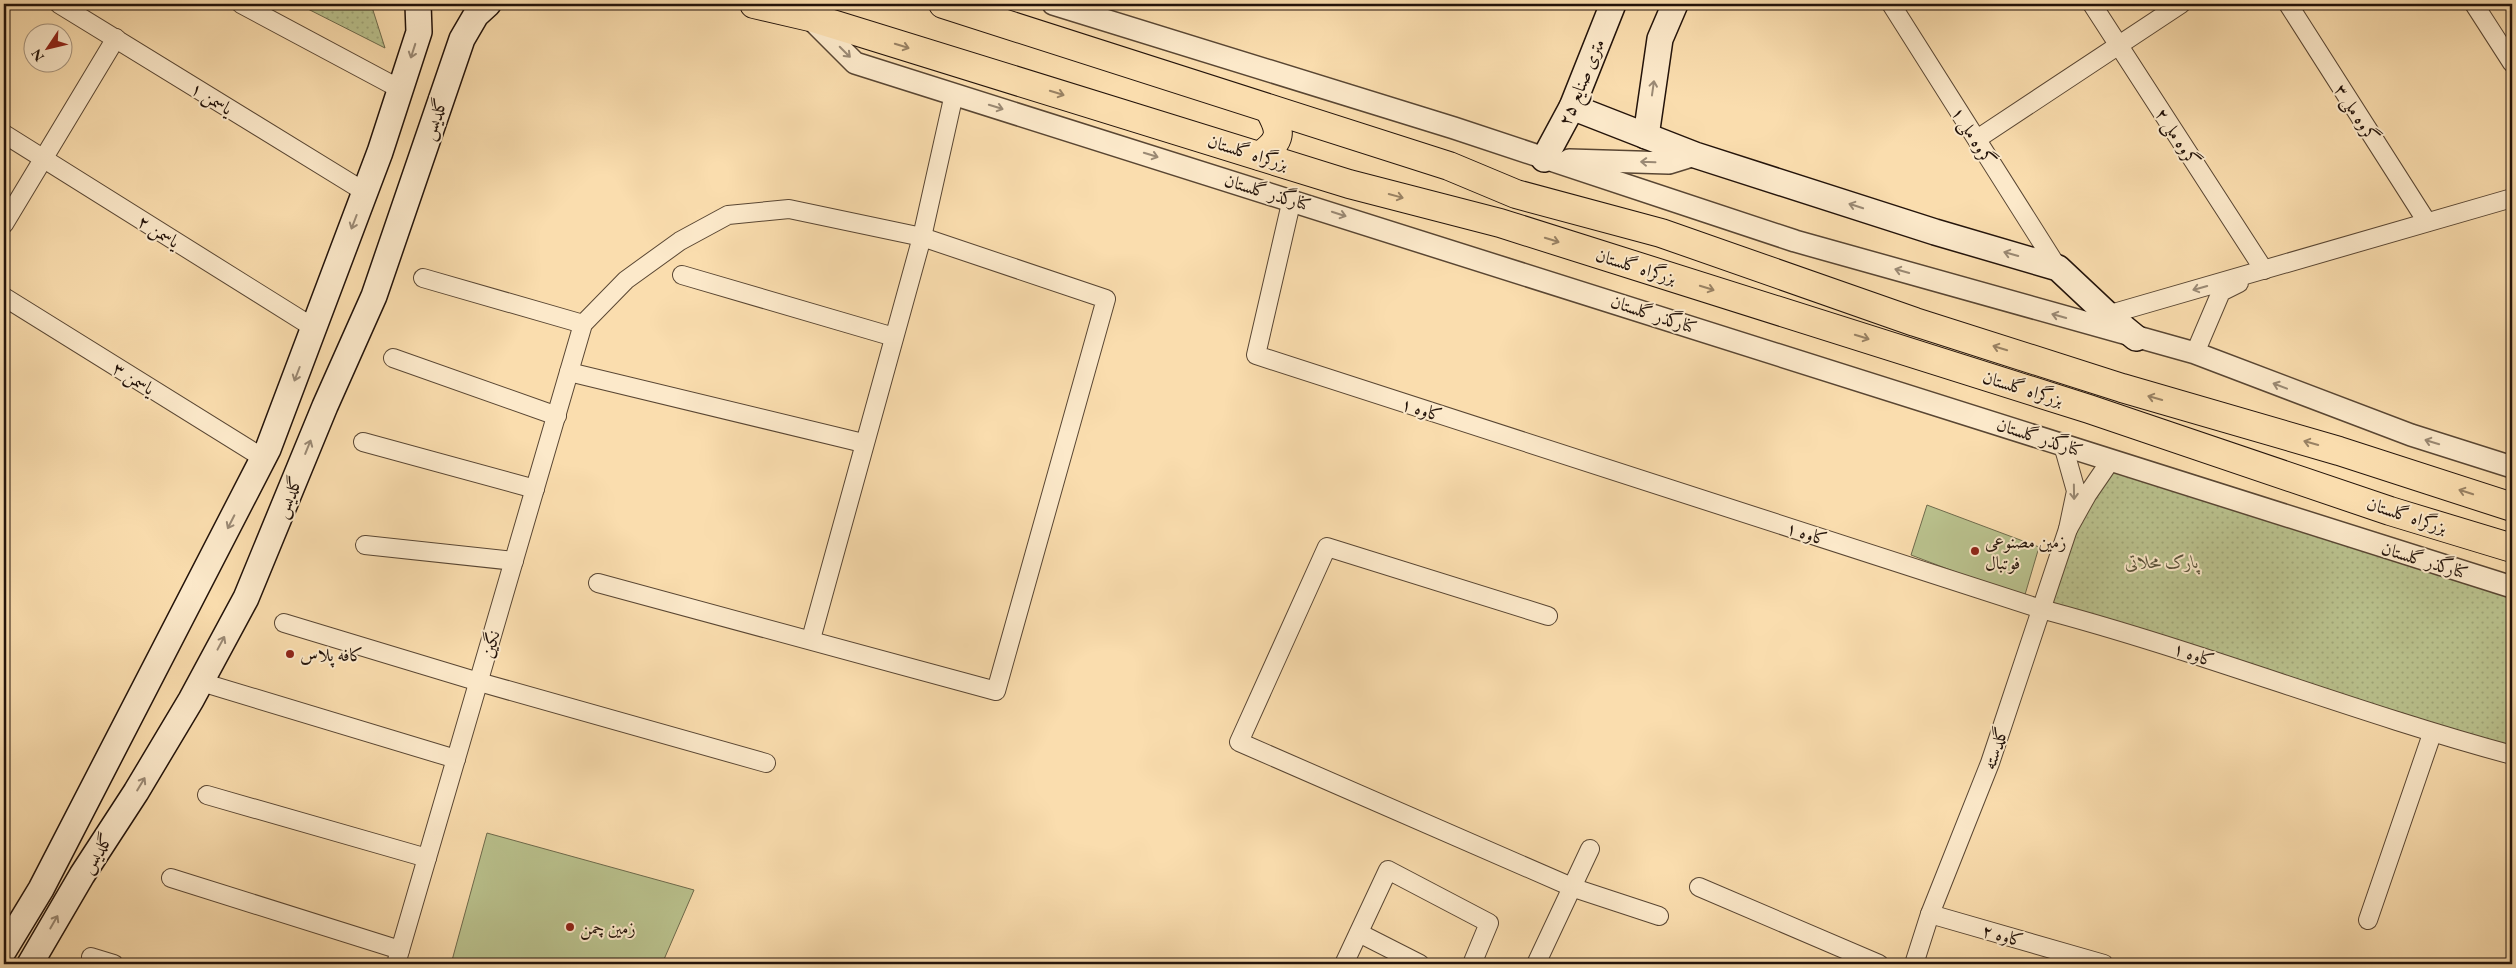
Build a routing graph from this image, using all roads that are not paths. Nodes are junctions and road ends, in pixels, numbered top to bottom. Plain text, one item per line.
1 (59, 4) edge
2 (241, 4) edge
3 (418, 4) edge
4 (488, 4) edge
5 (754, 4) edge
6 (943, 4) edge
7 (1053, 4) edge
8 (1613, 4) edge
9 (1675, 4) edge
10 (1891, 4) edge
11 (2092, 4) edge
12 (2181, 4) edge
13 (2288, 4) edge
14 (2474, 4) edge
15 (810, 18) junction
16 (116, 38) junction
17 (2118, 45) junction
18 (2512, 62) edge
19 (400, 89) junction
20 (954, 94) junction
21 (1572, 107) junction
22 (1269, 108) junction
23 (1311, 122) junction
24 (4, 134) edge
25 (1646, 136) junction
26 (1977, 140) junction
27 (1695, 155) junction
28 (1260, 156) junction
29 (43, 158) junction
30 (1544, 159) junction
31 (1298, 168) junction
32 (365, 192) junction
33 (2512, 198) edge
34 (1292, 199) junction
35 (2427, 222) junction
36 (4, 224) edge
37 (922, 237) junction
38 (2058, 268) junction
39 (2264, 270) junction
40 (682, 275) dead end
41 (423, 278) dead end
42 (4, 297) edge
43 (2108, 315) junction
44 (2082, 323) junction
45 (584, 324) junction
46 (314, 328) junction
47 (894, 336) junction
48 (2136, 338) junction
49 (2195, 353) junction
50 (393, 358) dead end
51 (569, 372) junction
52 (556, 416) junction
53 (363, 442) dead end
54 (863, 443) junction
55 (2064, 445) junction
56 (263, 458) junction
57 (2111, 460) junction
58 (2512, 467) edge
59 (535, 489) junction
60 (2512, 507) edge
61 (2068, 529) junction
62 (365, 545) dead end
63 (2512, 548) edge
64 (514, 561) junction
65 (598, 583) dead end
66 (2512, 587) edge
67 (2041, 609) junction
68 (1548, 616) dead end
69 (284, 623) dead end
70 (811, 639) junction
71 (201, 682) junction
72 (479, 682) junction
73 (2432, 734) junction
74 (2512, 755) edge
75 (456, 759) junction
76 (766, 763) dead end
77 (207, 794) dead end
78 (1590, 849) dead end
79 (427, 858) junction
80 (171, 878) dead end
81 (1699, 887) dead end
82 (1574, 888) junction
83 (1930, 914) junction
84 (1659, 916) dead end
85 (2368, 920) dead end
86 (1359, 933) junction
87 (4, 950) edge
88 (91, 957) dead end
89 (398, 957) edge
90 (30, 964) edge
91 (114, 964) edge
92 (1344, 964) edge
93 (1420, 964) edge
94 (1472, 964) edge
95 (1536, 964) edge
96 (1879, 964) edge
97 (1914, 964) edge
98 (2104, 964) edge

1 - 16 street, یاسمن ۱
2 - 19 street
3 -> 19 main road, گلدیس
71 -> 4 main road, گلدیس
5 - 15 highway, بزرگراه گلستان
6 - 22 highway, بزرگراه گلستان
7 - 30 street
8 - 21 main road, ۲۵ متری صنایع
25 -> 9 main road
10 - 26 street, گروه ملی ۱
11 - 17 street, گروه ملی ۲
12 - 17 street
13 - 35 street, گروه ملی ۳
14 - 18 street
15 -> 20 street, کنارگذر گلستان
15 -> 28 highway, بزرگراه گلستان
16 - 29 street
16 - 32 street, یاسمن ۱
17 - 26 street
17 - 39 street, گروه ملی ۲
19 - 32 main road, گلدیس
20 -> 34 street, کنارگذر گلستان
20 - 37 street
21 - 25 main road
21 - 30 main road, ۲۵ متری صنایع
22 - 23 highway, بزرگراه گلستان
22 - 28 highway
23 - 31 highway
60 -> 23 highway, بزرگراه گلستان
24 - 29 street, یاسمن ۲
25 - 27 main road
26 - 38 street, گروه ملی ۱
27 -> 30 street
38 -> 27 main road
28 - 31 highway, بزرگراه گلستان
29 - 36 street
29 - 46 street, یاسمن ۲
44 -> 30 street
31 -> 63 highway, بزرگراه گلستان
32 -> 46 main road, گلدیس
33 - 35 street
34 -> 55 street, کنارگذر گلستان
34 - 67 street, کاوه ۱
35 - 39 street
37 - 45 street
37 - 47 street
37 - 70 street
38 - 43 main road
39 -> 43 street
39 - 49 street
40 - 47 street
41 - 45 street
42 - 56 street, یاسمن ۳
43 - 44 street
43 - 48 main road
44 - 48 street
45 - 51 street, نگین
46 -> 56 main road, گلدیس
47 - 54 street
48 - 49 street
58 -> 49 street
50 - 52 street
51 - 52 street, نگین
51 - 54 street
52 - 59 street, نگین
53 - 59 street
54 - 70 street
55 - 57 street, کنارگذر گلستان
55 -> 61 street
56 -> 87 main road, گلدیس
57 - 61 street
57 - 66 street, کنارگذر گلستان
59 - 64 street, نگین
61 - 67 street, گلدسته
62 - 64 street
64 - 72 street, نگین
65 - 70 street
67 - 73 street, کاوه ۱
67 - 83 street, گلدسته
68 - 82 street
69 - 72 street
71 - 75 street
90 -> 71 main road, گلدیس
72 - 75 street, نگین
72 - 76 street
73 - 74 street, کاوه ۱
73 - 85 street
75 - 79 street, نگین
77 - 79 street
78 - 82 street
79 - 89 street, نگین
80 - 89 street
81 - 96 street
82 - 84 street
82 - 95 street
83 - 97 street, گلدسته
83 - 98 street, کاوه ۲
86 - 92 street
86 - 93 street
86 - 94 street
88 - 91 street

